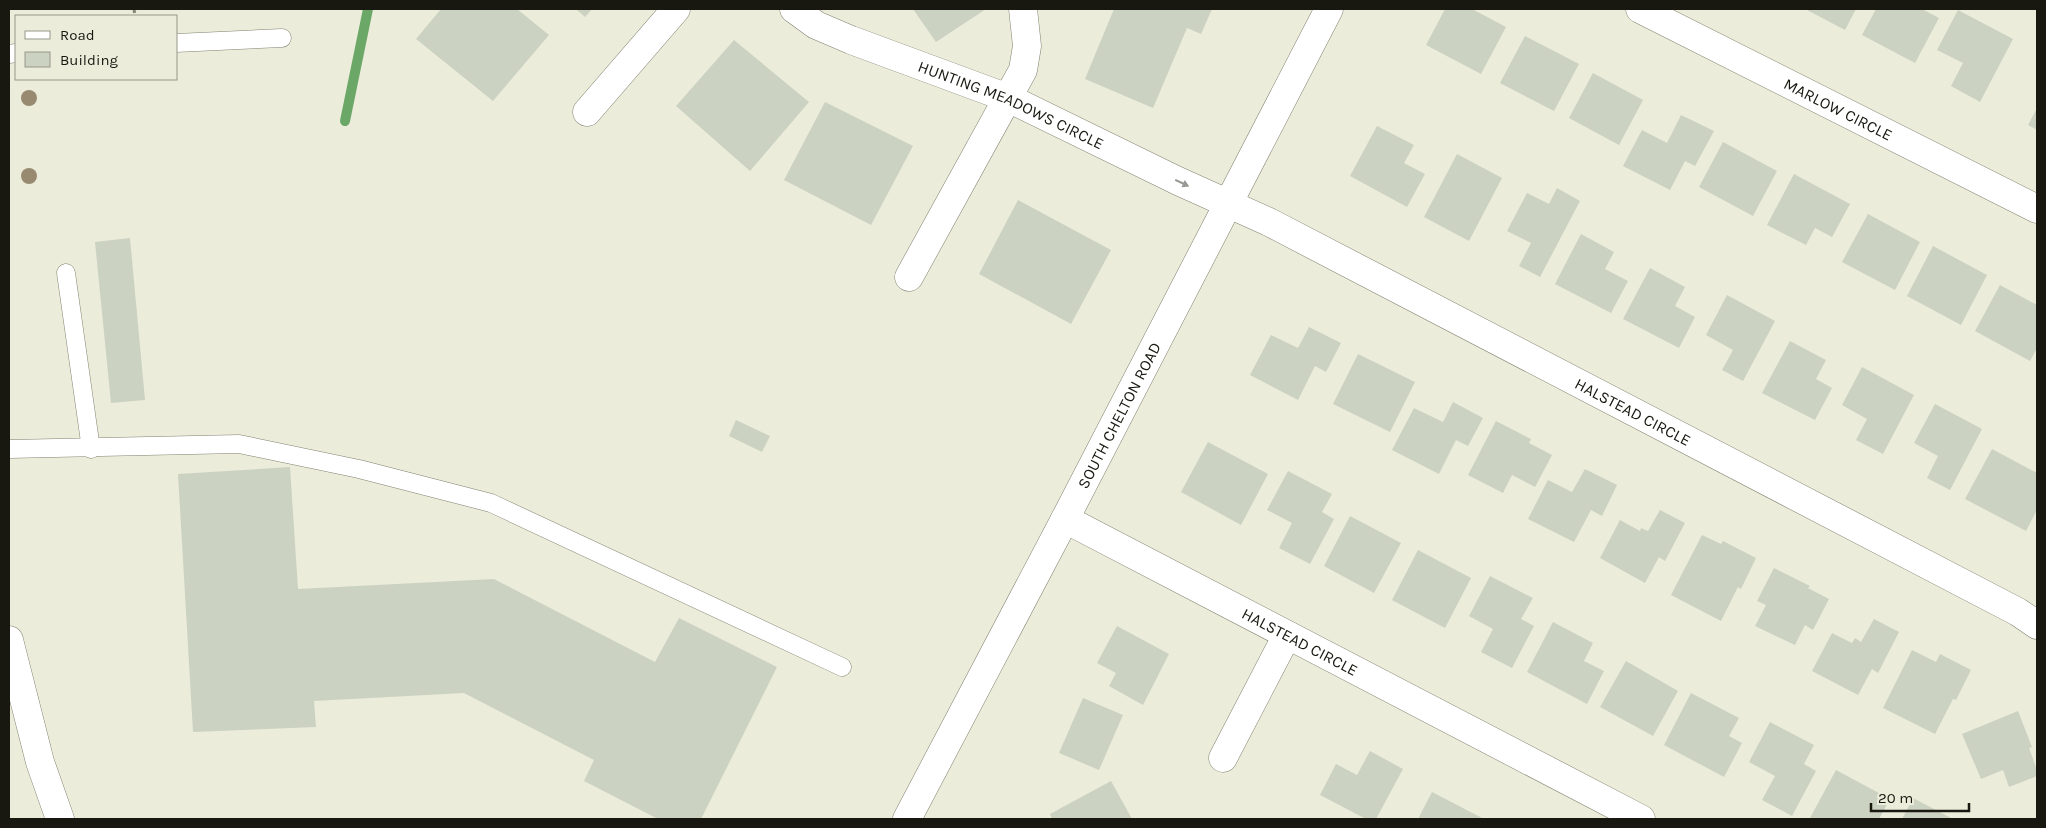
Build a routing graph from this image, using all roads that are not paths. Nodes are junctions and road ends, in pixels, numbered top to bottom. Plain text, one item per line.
1 (676, 9) edge
2 (794, 9) edge
3 (1023, 9) edge
4 (1329, 9) edge
5 (1640, 9) edge
6 (282, 38) dead end
7 (178, 44) edge
8 (1008, 98) junction
9 (587, 112) dead end
10 (1227, 203) junction
11 (2037, 209) edge
12 (66, 273) dead end
13 (909, 277) dead end
14 (9, 449) edge
15 (91, 449) junction
16 (1065, 519) junction
17 (2037, 625) edge
18 (1287, 635) junction
19 (9, 640) edge
20 (842, 667) dead end
21 (1223, 758) dead end
22 (60, 819) edge
23 (907, 819) edge
24 (1641, 819) edge

1 - 9 street
2 - 8 street, HUNTING MEADOWS CIRCLE
3 - 8 street
4 - 10 street, SOUTH CHELTON ROAD
5 - 11 street, MARLOW CIRCLE
6 - 7 lane
8 -> 10 street, HUNTING MEADOWS CIRCLE
8 - 13 street
10 - 16 street, SOUTH CHELTON ROAD
10 - 17 street, HALSTEAD CIRCLE
12 - 15 lane
14 - 15 lane
15 - 20 lane
16 - 18 street, HALSTEAD CIRCLE
16 - 23 street, SOUTH CHELTON ROAD
18 - 21 street
18 - 24 street, HALSTEAD CIRCLE
19 - 22 street

